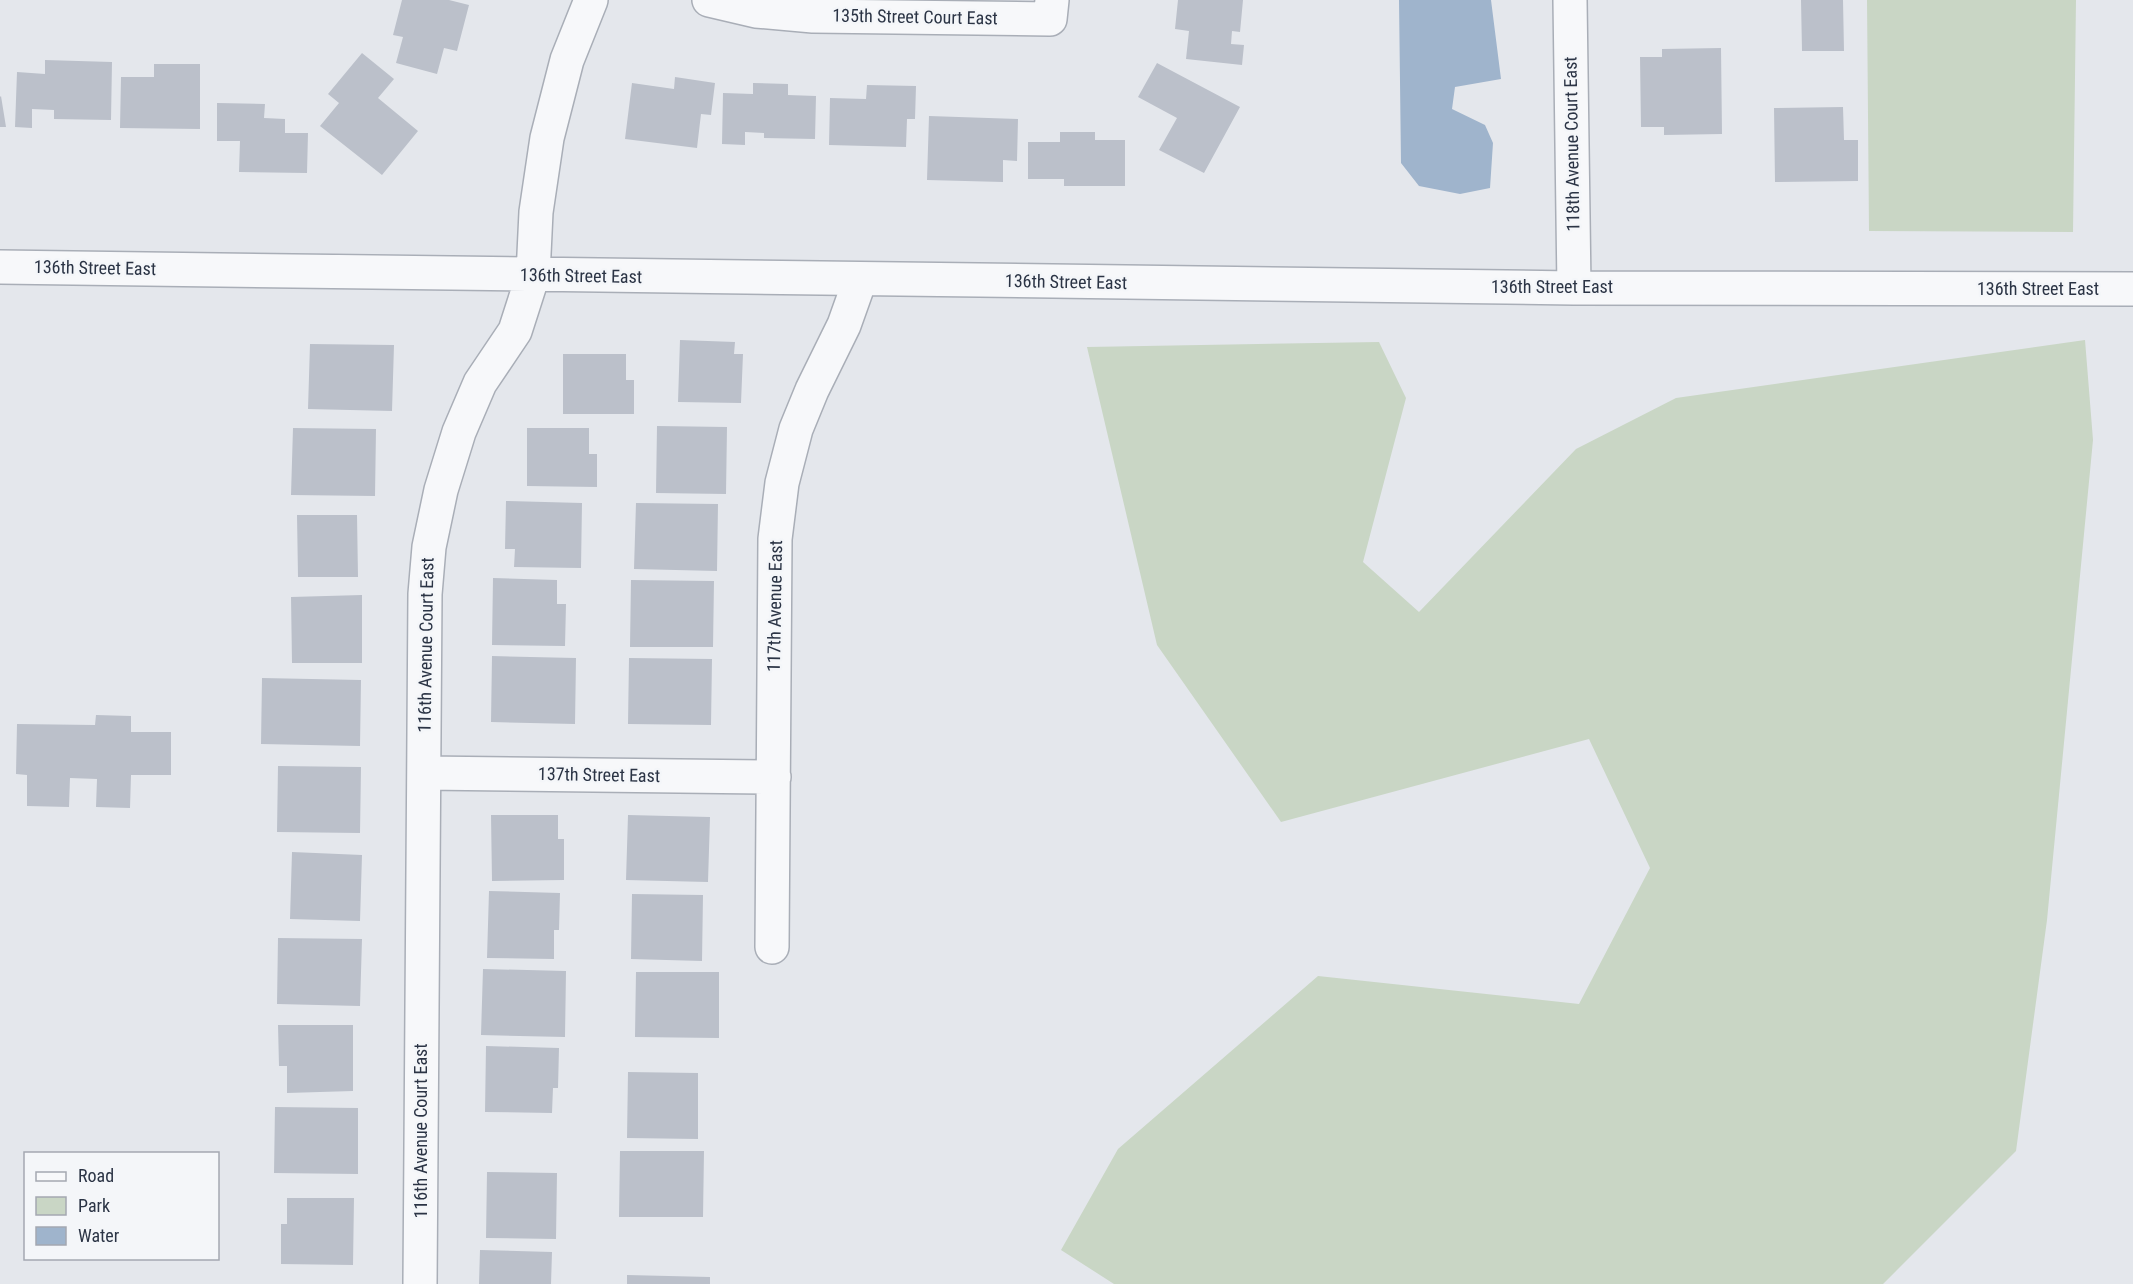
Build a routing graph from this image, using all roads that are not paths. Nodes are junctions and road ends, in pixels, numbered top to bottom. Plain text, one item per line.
1 (591, 0) edge
2 (709, 0) edge
3 (1570, 0) edge
4 (1051, 10) edge
5 (0, 267) edge
6 (533, 275) junction
7 (860, 280) junction
8 (1574, 288) junction
9 (2133, 290) edge
10 (424, 773) junction
11 (774, 777) junction
12 (772, 947) dead end
13 (420, 1284) edge

1 - 6 street, 116th Avenue Court East
2 - 4 street, 135th Street Court East
3 - 8 street, 118th Avenue Court East
5 - 6 street, 136th Street East
6 - 7 street, 136th Street East
6 - 10 street, 116th Avenue Court East
7 - 8 street, 136th Street East
7 - 11 street, 117th Avenue East
8 - 9 street, 136th Street East
10 - 11 street, 137th Street East
10 - 13 street, 116th Avenue Court East
11 - 12 street, 117th Avenue East

